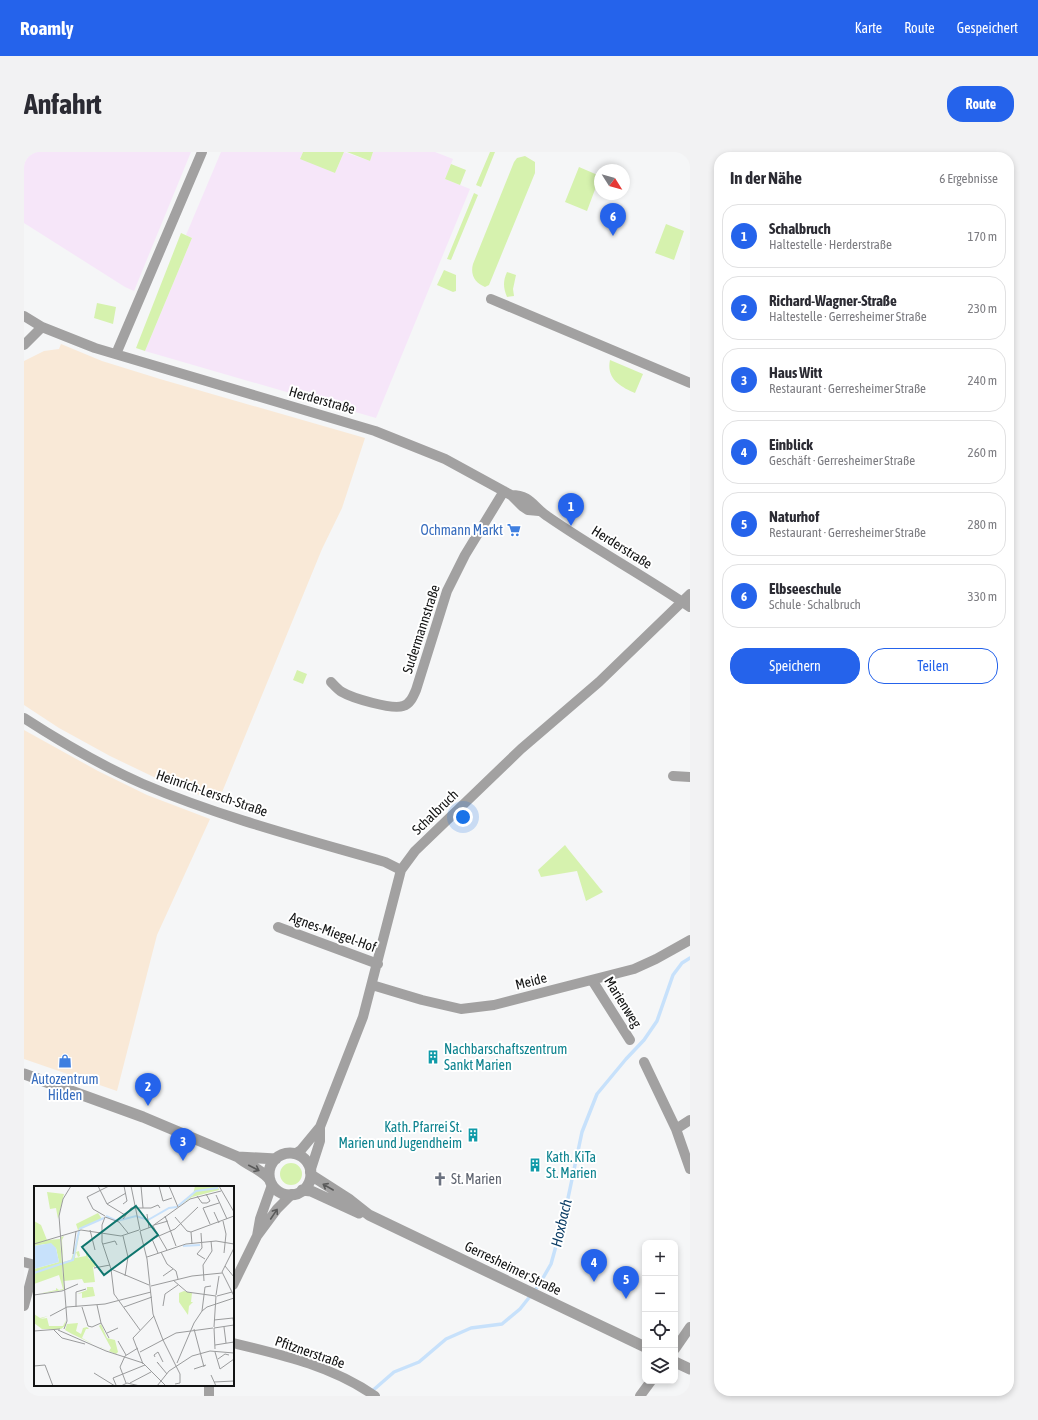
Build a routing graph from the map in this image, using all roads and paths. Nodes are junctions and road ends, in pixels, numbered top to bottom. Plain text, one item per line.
1 (202, 152) edge
2 (491, 299) dead end
3 (24, 316) edge
4 (42, 327) junction
5 (24, 345) edge
6 (116, 354) junction
7 (690, 382) edge
8 (508, 493) junction
9 (690, 594) edge
10 (686, 604) edge
11 (331, 682) dead end
12 (24, 718) edge
13 (673, 776) dead end
14 (690, 777) edge
15 (401, 870) junction
16 (278, 927) dead end
17 (690, 940) edge
18 (378, 964) junction
19 (592, 980) junction
20 (372, 985) junction
21 (630, 1040) dead end
22 (644, 1062) dead end
23 (24, 1074) edge
24 (690, 1120) edge
25 (320, 1127) junction
26 (676, 1129) junction
27 (295, 1154) junction
28 (238, 1157) junction
29 (276, 1159) junction
30 (690, 1169) edge
31 (310, 1174) junction
32 (271, 1182) junction
33 (297, 1192) junction
34 (368, 1215) junction
35 (257, 1236) junction
36 (24, 1262) edge
37 (34, 1265) edge
38 (34, 1269) edge
39 (234, 1283) edge
40 (24, 1306) edge
41 (690, 1327) edge
42 (234, 1343) edge
43 (642, 1346) edge
44 (676, 1348) edge
45 (678, 1363) edge
46 (690, 1369) edge
47 (649, 1384) edge
48 (375, 1396) edge
49 (640, 1396) edge

1 - 6 street
2 - 7 street
3 - 4 street, Herderstraße
4 - 5 street
4 - 6 street, Herderstraße
6 - 8 street, Herderstraße
8 - 10 street, Herderstraße
8 - 11 street, Sudermannstraße
9 - 10 street, Schalbruch
10 - 15 street, Schalbruch
12 - 15 street, Heinrich-Lersch-Straße
13 - 14 street
15 - 18 street, Schalbruch
16 - 18 street, Agnes-Miegel-Hof
17 - 19 street, Meide
18 - 20 street, Schalbruch
19 - 20 street, Meide
19 - 21 street, Marienweg
20 - 25 street, Schalbruch
22 - 26 street
23 - 28 street
24 - 26 street
25 - 27 street, Schalbruch
25 - 31 street, Schalbruch
26 - 30 street
27 - 29 street
27 - 31 street
28 - 29 street
28 -> 32 street
29 - 32 street
31 - 33 street
34 -> 31 street, Gerresheimer Straße
32 - 33 street
32 - 35 street
33 - 34 street, Gerresheimer Straße
35 -> 33 street
34 - 43 street, Gerresheimer Straße
35 - 39 street
36 - 37 street
38 - 40 street
41 - 44 street
42 - 48 street, Pfitznerstraße
45 - 46 street
47 - 49 street

